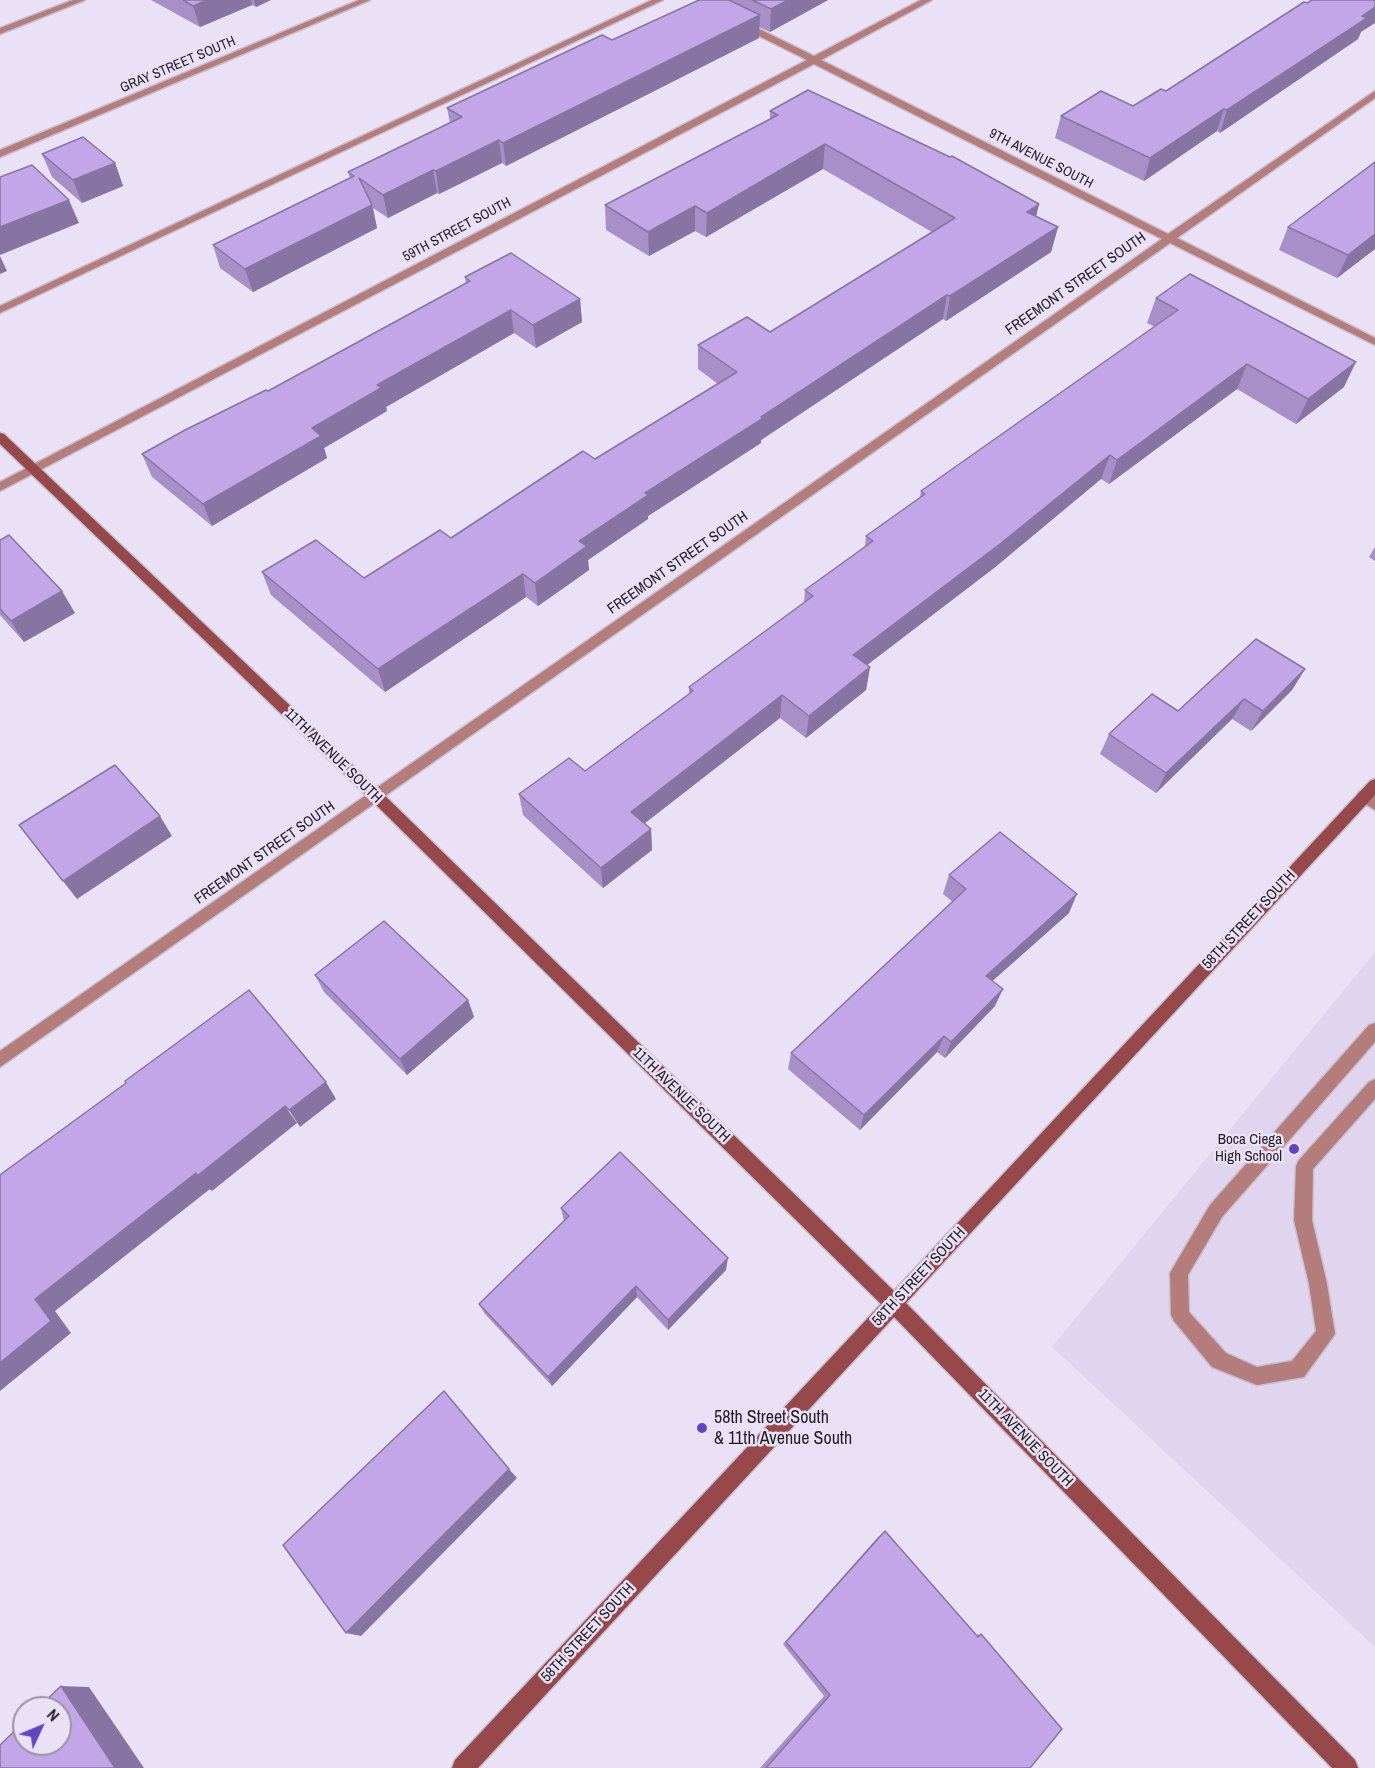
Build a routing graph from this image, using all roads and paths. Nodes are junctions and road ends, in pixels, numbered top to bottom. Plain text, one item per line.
1 (81, 0) edge
2 (366, 0) edge
3 (659, 0) edge
4 (928, 0) edge
5 (734, 20) edge
6 (0, 31) edge
7 (813, 60) junction
8 (1375, 94) edge
9 (0, 154) edge
10 (1169, 238) junction
11 (0, 310) edge
12 (1375, 342) edge
13 (0, 436) edge
14 (33, 469) junction
15 (0, 486) edge
16 (375, 795) junction
17 (1371, 795) edge
18 (1375, 1030) edge
19 (0, 1060) edge
20 (1375, 1087) edge
21 (894, 1304) junction
22 (463, 1768) edge
23 (1347, 1768) edge

1 - 6 street
2 - 9 street, GRAY STREET SOUTH
3 - 11 street
4 - 7 street, 59TH STREET SOUTH
5 - 7 street, 9TH AVENUE SOUTH
7 - 10 street, 9TH AVENUE SOUTH
7 - 14 street, 59TH STREET SOUTH
8 - 10 street, FREEMONT STREET SOUTH
10 - 12 street, 9TH AVENUE SOUTH
10 - 16 street, FREEMONT STREET SOUTH
13 - 14 street, 11TH AVENUE SOUTH
14 - 15 street, 59TH STREET SOUTH
14 - 16 street, 11TH AVENUE SOUTH
16 - 19 street, FREEMONT STREET SOUTH
16 - 21 street, 11TH AVENUE SOUTH
17 - 21 street, 58TH STREET SOUTH
18 - 20 street
21 - 22 street, 58TH STREET SOUTH
21 - 23 street, 11TH AVENUE SOUTH

